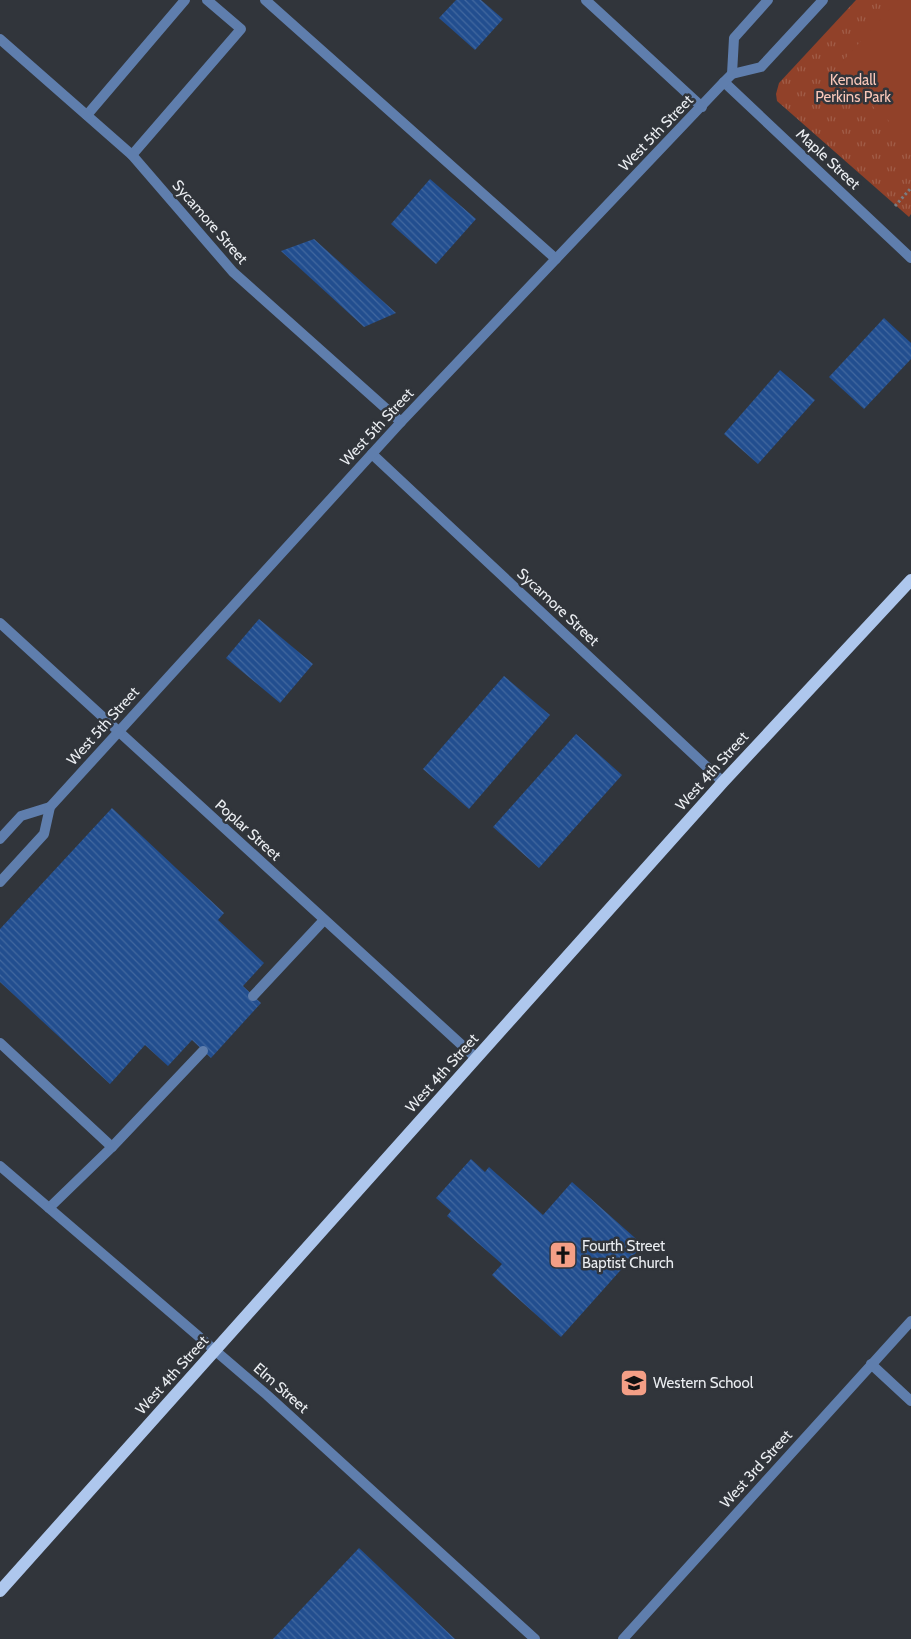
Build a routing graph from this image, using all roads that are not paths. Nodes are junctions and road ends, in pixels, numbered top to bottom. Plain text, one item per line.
1 (185, 0) edge
2 (207, 0) edge
3 (265, 0) edge
4 (586, 0) edge
5 (768, 0) edge
6 (823, 0) edge
7 (0, 39) edge
8 (732, 74) junction
9 (724, 82) junction
10 (702, 107) junction
11 (87, 115) junction
12 (132, 155) junction
13 (911, 258) edge
14 (556, 260) junction
15 (402, 422) junction
16 (372, 454) junction
17 (911, 580) edge
18 (0, 623) edge
19 (118, 730) junction
20 (723, 782) junction
21 (50, 806) junction
22 (0, 838) edge
23 (0, 882) edge
24 (324, 920) junction
25 (253, 996) dead end
26 (0, 1043) edge
27 (203, 1050) dead end
28 (476, 1058) junction
29 (112, 1147) junction
30 (0, 1166) edge
31 (49, 1208) junction
32 (911, 1320) edge
33 (215, 1351) junction
34 (871, 1364) junction
35 (911, 1401) edge
36 (0, 1591) edge
37 (535, 1639) edge
38 (623, 1639) edge

1 - 11 street
2 - 12 street
3 - 14 street
4 - 10 street
5 - 8 street
6 - 8 street
7 - 11 street, Sycamore Street
8 - 9 street, West 5th Street
9 - 10 street, West 5th Street
9 - 13 street, Maple Street
10 - 14 street, West 5th Street
11 - 12 street, Sycamore Street
12 - 15 street, Sycamore Street
14 - 15 street, West 5th Street
15 - 16 street, West 5th Street
16 - 19 street, West 5th Street
16 - 20 street, Sycamore Street
17 - 20 main road, West 4th Street
18 - 19 street, Poplar Street
19 - 21 street, West 5th Street
19 - 24 street, Poplar Street
20 - 28 main road, West 4th Street
21 - 22 street, West 5th Street
21 - 23 street, West 5th Street
24 - 25 street
24 - 28 street, Poplar Street
26 - 29 street
27 - 29 street
28 - 33 main road, West 4th Street
29 - 31 street
30 - 31 street, Elm Street
31 - 33 street, Elm Street
32 - 34 street, West 3rd Street
33 - 36 main road, West 4th Street
33 - 37 street, Elm Street
34 - 35 street
34 - 38 street, West 3rd Street

